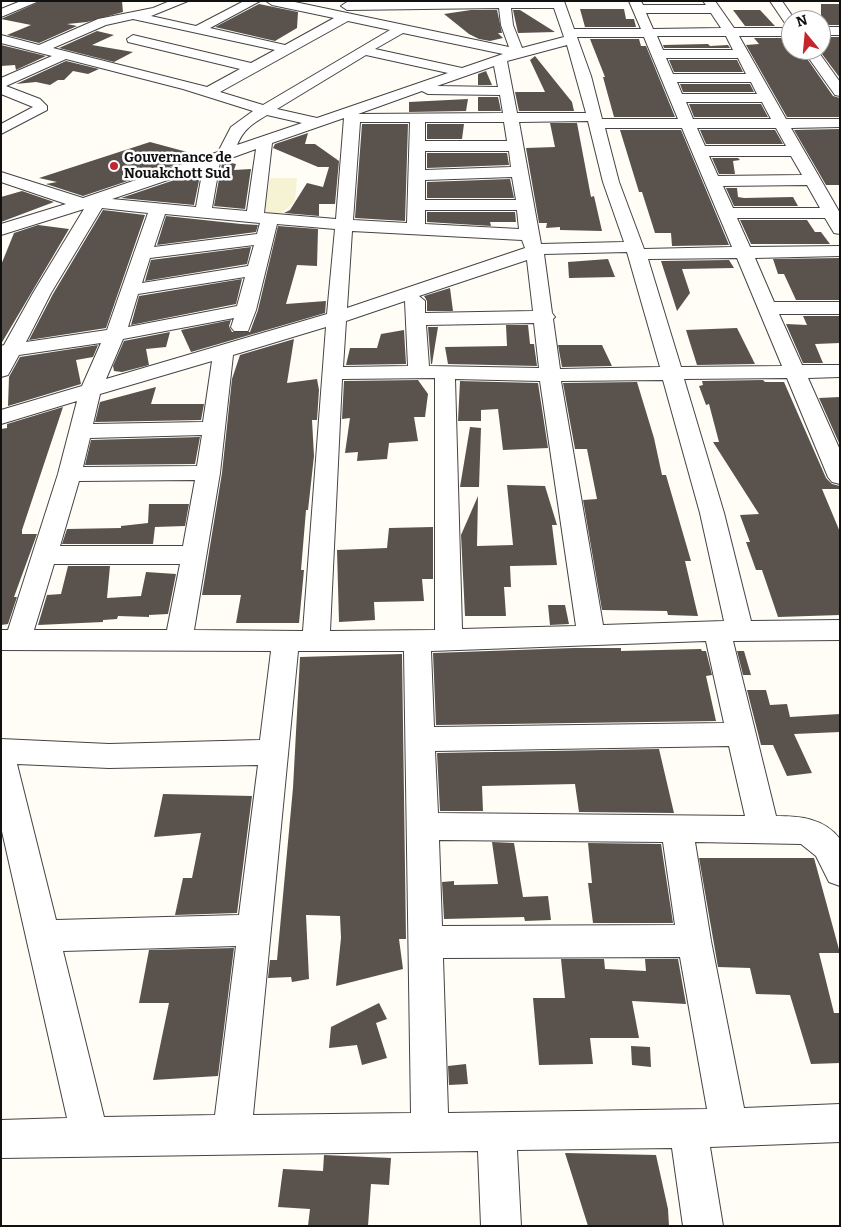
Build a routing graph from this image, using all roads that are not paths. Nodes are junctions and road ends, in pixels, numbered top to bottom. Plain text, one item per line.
1 (33, 1) edge
2 (182, 1) edge
3 (254, 1) edge
4 (272, 1) edge
5 (558, 3) edge
6 (322, 4) edge
7 (378, 4) edge
8 (498, 4) edge
9 (636, 5) edge
10 (712, 5) edge
11 (297, 7) junction
12 (1, 13) edge
13 (135, 16) junction
14 (346, 17) junction
15 (169, 24) junction
16 (402, 28) junction
17 (197, 30) junction
18 (647, 32) junction
19 (730, 32) junction
20 (781, 32) edge
21 (570, 36) junction
22 (1, 39) edge
23 (133, 40) junction
24 (286, 49) junction
25 (38, 50) junction
26 (364, 50) junction
27 (518, 53) junction
28 (657, 54) junction
29 (742, 54) junction
30 (62, 56) junction
31 (500, 59) junction
32 (817, 60) edge
33 (85, 61) junction
34 (253, 68) junction
35 (1, 70) edge
36 (463, 72) junction
37 (19, 75) junction
38 (667, 78) junction
39 (755, 78) junction
40 (1, 83) edge
41 (382, 85) dead end
42 (1, 89) edge
43 (410, 90) junction
44 (507, 91) junction
45 (209, 92) junction
46 (840, 92) edge
47 (676, 98) junction
48 (766, 98) junction
49 (375, 102) junction
50 (264, 110) junction
51 (353, 118) junction
52 (418, 118) junction
53 (511, 118) junction
54 (323, 120) junction
55 (596, 120) junction
56 (780, 123) junction
57 (840, 123) edge
58 (688, 124) junction
59 (1, 130) edge
60 (265, 140) junction
61 (418, 146) junction
62 (516, 146) junction
63 (699, 151) junction
64 (796, 151) junction
65 (219, 156) junction
66 (520, 172) junction
67 (417, 175) junction
68 (1, 177) edge
69 (812, 180) junction
70 (712, 181) junction
71 (90, 203) junction
72 (417, 205) junction
73 (524, 205) junction
74 (158, 209) junction
75 (203, 212) junction
76 (725, 213) junction
77 (830, 213) junction
78 (263, 218) junction
79 (345, 225) junction
80 (416, 229) junction
81 (840, 229) edge
82 (1, 230) edge
83 (265, 238) junction
84 (533, 245) junction
85 (636, 250) junction
86 (840, 251) edge
87 (742, 252) junction
88 (143, 254) junction
89 (257, 270) junction
90 (131, 290) junction
91 (415, 292) junction
92 (766, 308) junction
93 (840, 308) edge
94 (246, 310) junction
95 (338, 317) junction
96 (545, 317) junction
97 (416, 319) junction
98 (115, 335) junction
99 (229, 349) junction
100 (7, 351) edge
101 (1, 371) edge
102 (793, 371) junction
103 (840, 371) edge
104 (445, 372) junction
105 (332, 373) junction
106 (419, 373) junction
107 (672, 373) junction
108 (550, 375) junction
109 (90, 391) junction
110 (1, 417) edge
111 (840, 426) edge
112 (818, 427) junction
113 (214, 428) junction
114 (80, 431) junction
115 (208, 473) junction
116 (70, 474) junction
117 (840, 477) edge
118 (44, 555) junction
119 (193, 556) junction
120 (729, 631) junction
121 (591, 635) junction
122 (838, 637) edge
123 (179, 639) junction
124 (10, 640) edge
125 (301, 640) junction
126 (449, 640) junction
127 (417, 642) junction
128 (742, 734) junction
129 (420, 739) junction
130 (1, 750) edge
131 (275, 752) junction
132 (1, 760) edge
133 (7, 813) edge
134 (424, 826) junction
135 (677, 830) junction
136 (764, 831) junction
137 (828, 835) edge
138 (840, 872) edge
139 (255, 930) junction
140 (44, 936) junction
141 (694, 941) junction
142 (426, 942) junction
143 (840, 1123) edge
144 (729, 1128) junction
145 (688, 1129) junction
146 (497, 1131) junction
147 (430, 1132) junction
148 (232, 1135) junction
149 (90, 1136) junction
150 (1, 1139) edge
151 (501, 1226) edge
152 (703, 1226) edge

1 - 12 street
2 - 13 street
3 - 17 street
4 - 11 street
5 - 8 street
5 - 21 street
6 - 7 street
6 - 11 street
7 - 8 street
8 - 27 street
9 - 10 street
9 - 18 street
10 - 19 street
11 - 14 street
13 - 15 street
13 - 25 street
14 - 16 street
14 - 24 street
15 - 17 street
15 - 23 street
16 - 26 street
16 - 27 street
17 - 24 street
18 - 19 street
18 - 21 street
18 - 28 street
19 - 20 street
19 - 29 street
21 - 27 street
21 - 55 street
22 - 25 street
23 - 33 street
23 - 34 street
24 - 34 street
25 - 30 street
26 - 36 street
26 - 50 street
27 - 31 street
28 - 29 street
28 - 38 street
29 - 39 street
30 - 33 street
30 - 37 street
31 - 36 street
31 - 44 street
32 - 46 street
33 - 45 street
34 - 45 street
35 - 37 street
36 - 43 street
37 - 40 street
38 - 39 street
38 - 47 street
39 - 48 street
41 - 49 street
42 - 59 street
43 - 44 street
43 - 49 street
44 - 53 street
45 - 50 street
47 - 48 street
47 - 58 street
48 - 56 street
49 - 54 street
50 - 54 street
50 - 65 street
51 - 52 street
51 - 54 street
51 - 79 street
52 - 53 street
52 - 61 street
53 - 55 street
53 - 62 street
54 - 60 street
55 - 58 street
55 - 85 street
56 - 57 street
56 - 58 street
56 - 64 street
58 - 63 street
60 - 65 street
60 - 78 street
61 - 62 street
61 - 67 street
62 - 66 street
63 - 64 street
63 - 70 street
64 - 69 street
65 - 71 street
65 - 75 street
66 - 67 street
66 - 73 street
67 - 72 street
68 - 71 street
69 - 70 street
69 - 77 street
70 - 76 street
71 - 74 street
71 - 82 street
71 - 100 street
72 - 73 street
72 - 80 street
73 - 84 street
74 - 75 street
74 - 88 street
75 - 78 street
76 - 77 street
76 - 87 street
77 - 81 street
78 - 79 street
78 - 83 street
79 - 80 street
79 - 95 street
80 - 84 street
83 - 88 street
83 - 89 street
84 - 85 street
84 - 91 street
84 - 96 street
85 - 87 street
85 - 107 street
86 - 87 street
87 - 92 street
88 - 90 street
89 - 90 street
89 - 94 street
90 - 98 street
91 - 95 street
91 - 97 street
92 - 93 street
92 - 102 street
94 - 98 street
94 - 99 street
95 - 99 street
95 - 105 street
96 - 97 street
96 - 108 street
97 - 106 street
98 - 100 street
98 - 109 street
99 - 109 street
99 - 113 street
100 - 101 street
102 - 103 street
102 - 107 street
102 - 112 street
104 - 106 street
104 - 108 street
104 - 126 street
105 - 106 street
105 - 125 street
107 - 108 street
107 - 120 street
108 - 121 street
109 - 110 street
109 - 114 street
111 - 112 street
112 - 117 street
113 - 114 street
113 - 115 street
114 - 116 street
115 - 116 street
115 - 119 street
116 - 118 street
118 - 119 street
118 - 124 street
119 - 123 street
120 - 121 street
120 - 122 street
120 - 128 street
121 - 126 street
123 - 124 street
123 - 125 street
125 - 127 street
125 - 131 street
126 - 127 street
127 - 129 street
128 - 129 street
128 - 136 street
129 - 134 street
130 - 131 street
131 - 139 street
132 - 133 street
133 - 140 street
134 - 135 street
134 - 142 street
135 - 136 street
135 - 141 street
136 - 137 street
137 - 138 street
139 - 140 street
139 - 148 street
140 - 149 street
141 - 142 street
141 - 144 street
142 - 147 street
143 - 144 street
144 - 145 street
145 - 146 street
145 - 152 street
146 - 147 street
146 - 151 street
147 - 148 street
148 - 149 street
149 - 150 street

